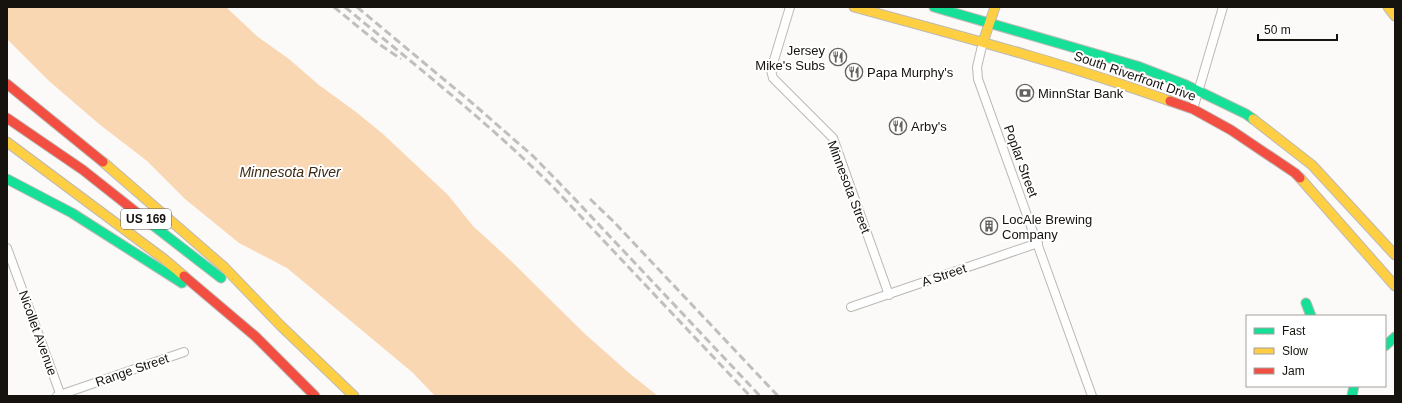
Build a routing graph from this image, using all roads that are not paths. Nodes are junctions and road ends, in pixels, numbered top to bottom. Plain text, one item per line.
1 (790, 7) edge
2 (854, 7) edge
3 (934, 7) edge
4 (995, 7) edge
5 (1223, 7) edge
6 (1388, 7) edge
7 (1395, 16) edge
8 (989, 23) junction
9 (983, 42) junction
10 (7, 84) edge
11 (1198, 91) junction
12 (1193, 109) junction
13 (7, 118) edge
14 (7, 142) edge
15 (7, 179) edge
16 (1038, 243) junction
17 (7, 248) edge
18 (1395, 255) edge
19 (1395, 286) edge
20 (889, 294) junction
21 (1306, 303) dead end
22 (218, 304) junction
23 (851, 307) dead end
24 (1311, 315) edge
25 (281, 326) junction
26 (1395, 337) edge
27 (1386, 345) edge
28 (184, 352) dead end
29 (352, 395) edge
30 (59, 396) edge
31 (315, 396) edge
32 (1092, 396) edge

1 - 20 street, Minnesota Street
2 - 9 main road, South Riverfront Drive
3 - 8 main road, South Riverfront Drive
4 - 8 main road, Poplar Street
5 - 11 street
6 - 7 main road
8 - 9 main road, Poplar Street
8 - 11 main road, South Riverfront Drive
9 - 12 main road, South Riverfront Drive
9 - 16 street, Poplar Street
10 - 25 main road
11 - 12 street
11 - 18 main road, South Riverfront Drive
12 - 19 main road, South Riverfront Drive
13 - 25 main road, US 169
14 - 22 main road, US 169
15 - 22 main road
16 - 20 street, A Street
16 - 32 street, Poplar Street
17 - 30 street, Nicollet Avenue
20 - 23 street, A Street
21 - 24 main road
22 - 31 main road, US 169
25 - 29 main road, US 169
26 - 27 main road
28 - 30 street, Range Street

